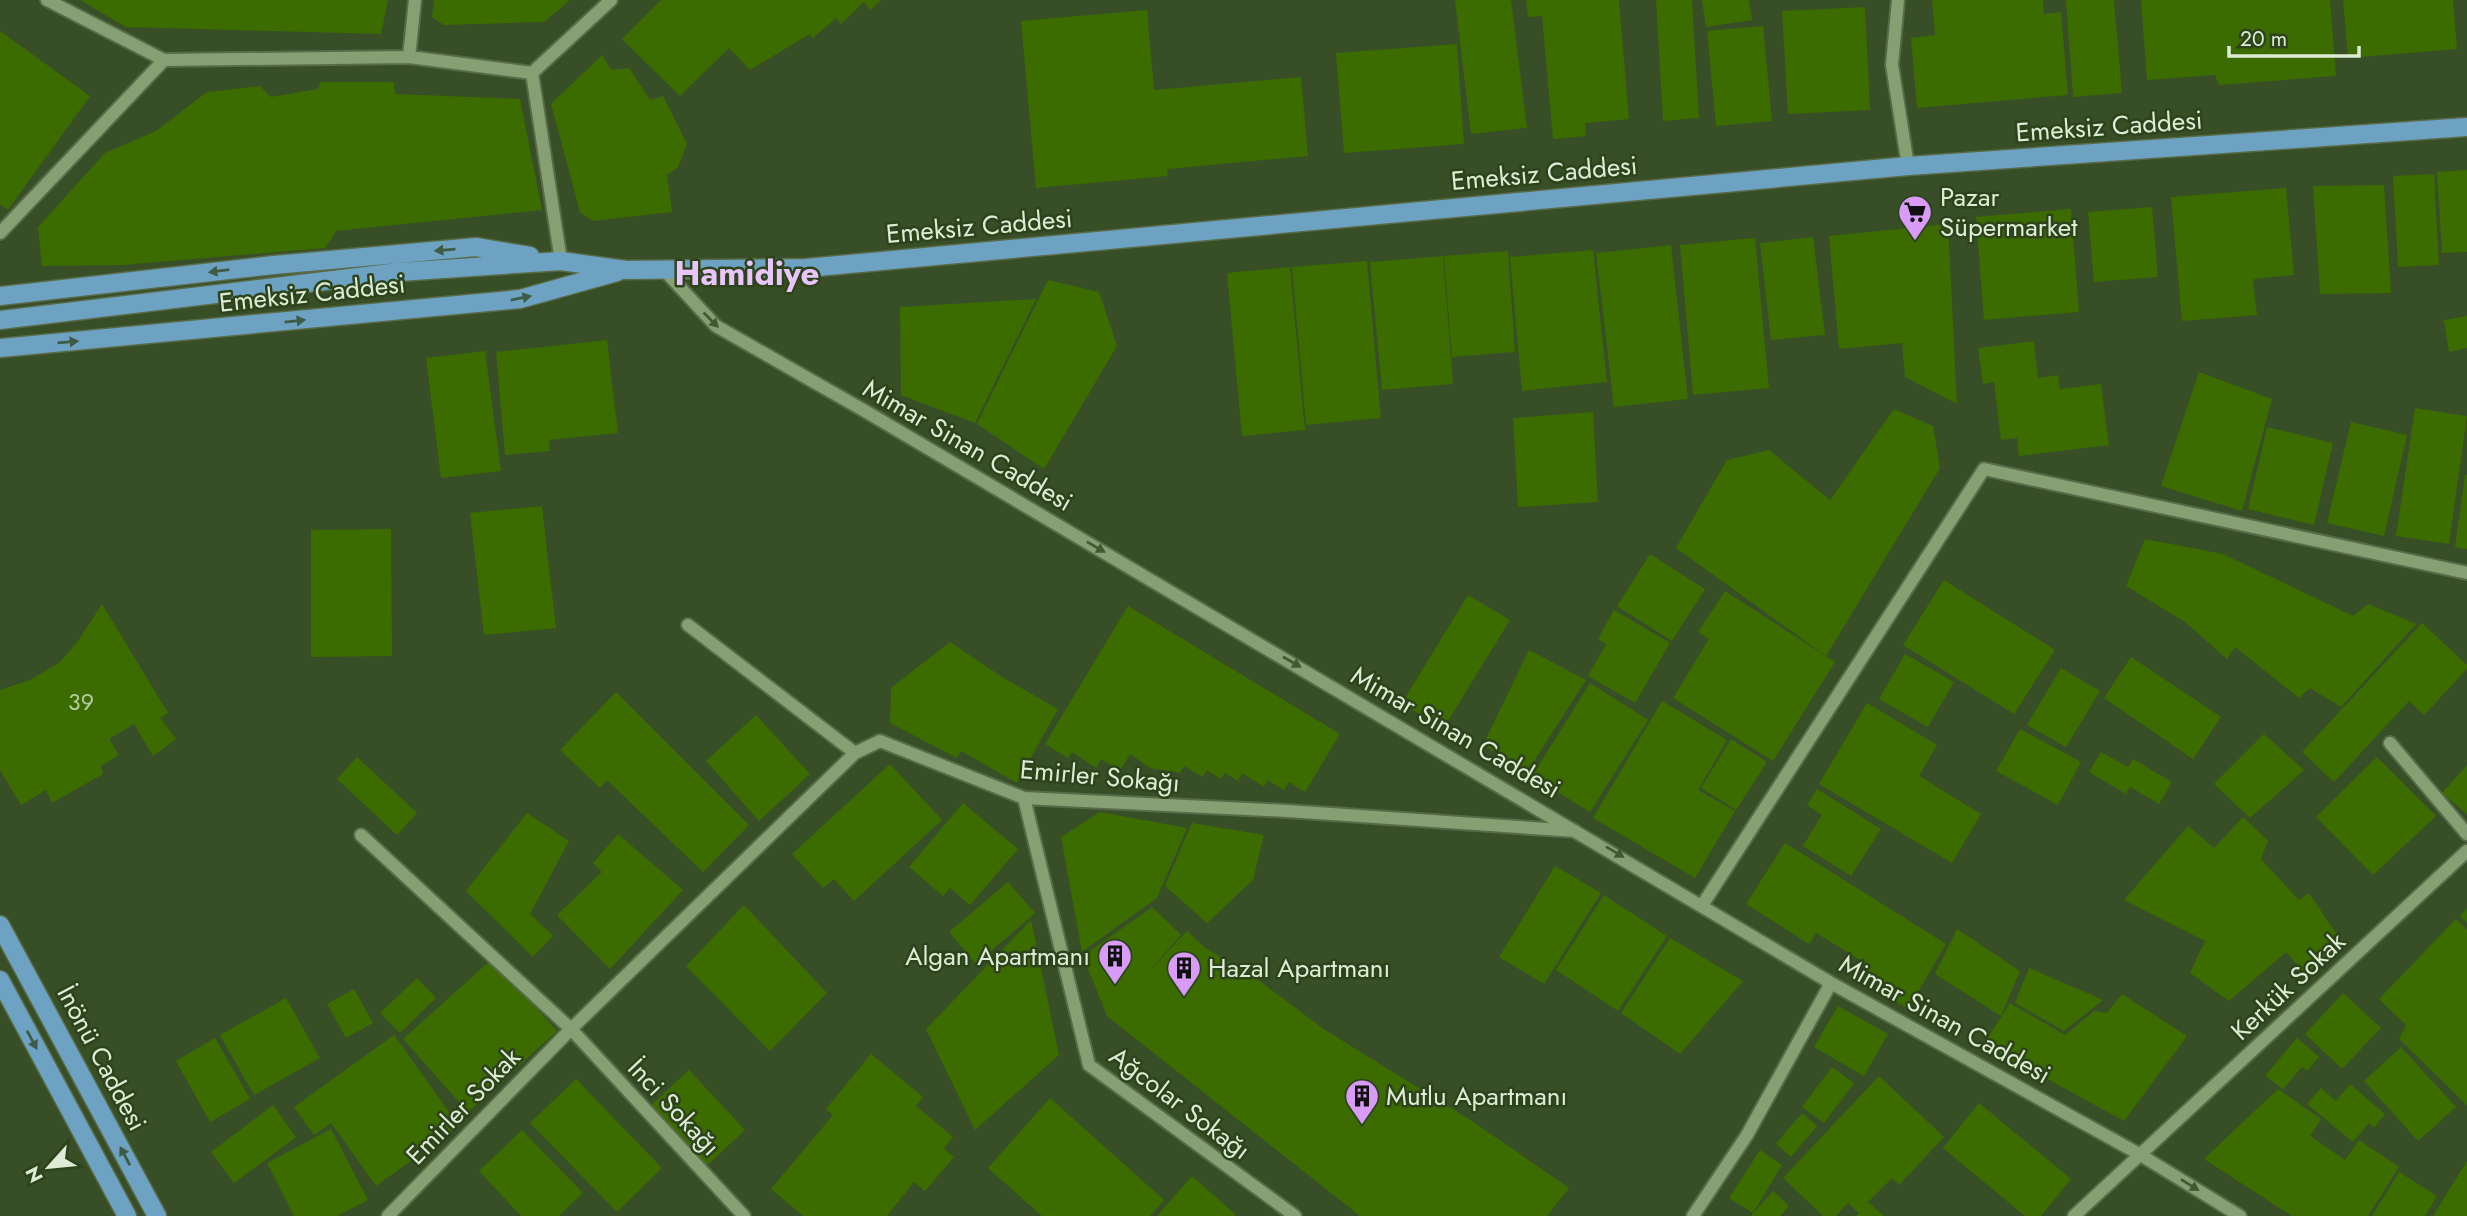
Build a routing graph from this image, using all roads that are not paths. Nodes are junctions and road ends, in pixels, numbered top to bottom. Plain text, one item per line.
1 (47, 0) edge
2 (415, 0) edge
3 (611, 0) edge
4 (1898, 0) edge
5 (409, 57) junction
6 (164, 60) junction
7 (532, 73) junction
8 (2467, 127) edge
9 (1908, 166) junction
10 (0, 233) edge
11 (561, 261) junction
12 (626, 270) junction
13 (664, 270) junction
14 (0, 296) edge
15 (0, 320) edge
16 (0, 348) edge
17 (2467, 573) edge
18 (688, 625) dead end
19 (2389, 743) dead end
20 (855, 753) junction
21 (1024, 797) junction
22 (1580, 832) junction
23 (2467, 834) edge
24 (361, 835) dead end
25 (2467, 851) edge
26 (1703, 904) junction
27 (0, 925) edge
28 (0, 980) edge
29 (1831, 982) junction
30 (570, 1029) junction
31 (2139, 1154) junction
32 (127, 1216) edge
33 (157, 1216) edge
34 (387, 1216) edge
35 (744, 1216) edge
36 (1295, 1216) edge
37 (1693, 1216) edge
38 (2074, 1216) edge
39 (2240, 1216) edge

1 - 6 street
2 - 5 street
3 - 7 street
4 - 9 street
5 - 6 street
5 - 7 street
6 - 10 street
7 - 11 street
8 - 9 main road, Emeksiz Caddesi
9 - 13 main road, Emeksiz Caddesi
11 - 12 main road, Emeksiz Caddesi
11 -> 14 main road, Emeksiz Caddesi
11 - 15 main road, Emeksiz Caddesi
12 - 13 main road, Emeksiz Caddesi
16 -> 12 main road, Emeksiz Caddesi
13 -> 22 street, Mimar Sinan Caddesi
17 - 26 street
18 - 20 street
19 - 23 street
20 - 21 street, Emirler Sokağı
20 - 30 street, Emirler Sokağı
21 - 22 street, Emirler Sokağı
21 - 36 street, Ağcolar Sokağı
22 -> 26 street, Mimar Sinan Caddesi
24 - 30 street, İnci Sokağı
25 - 31 street, Kerkük Sokak
26 - 29 street, Mimar Sinan Caddesi
33 -> 27 main road, İnönü Caddesi
28 -> 32 main road, İnönü Caddesi
29 - 31 street, Mimar Sinan Caddesi
29 - 37 street
30 - 34 street, Emirler Sokak
30 - 35 street, İnci Sokağı
31 - 38 street, Kerkük Sokak
31 -> 39 street, Mimar Sinan Caddesi

